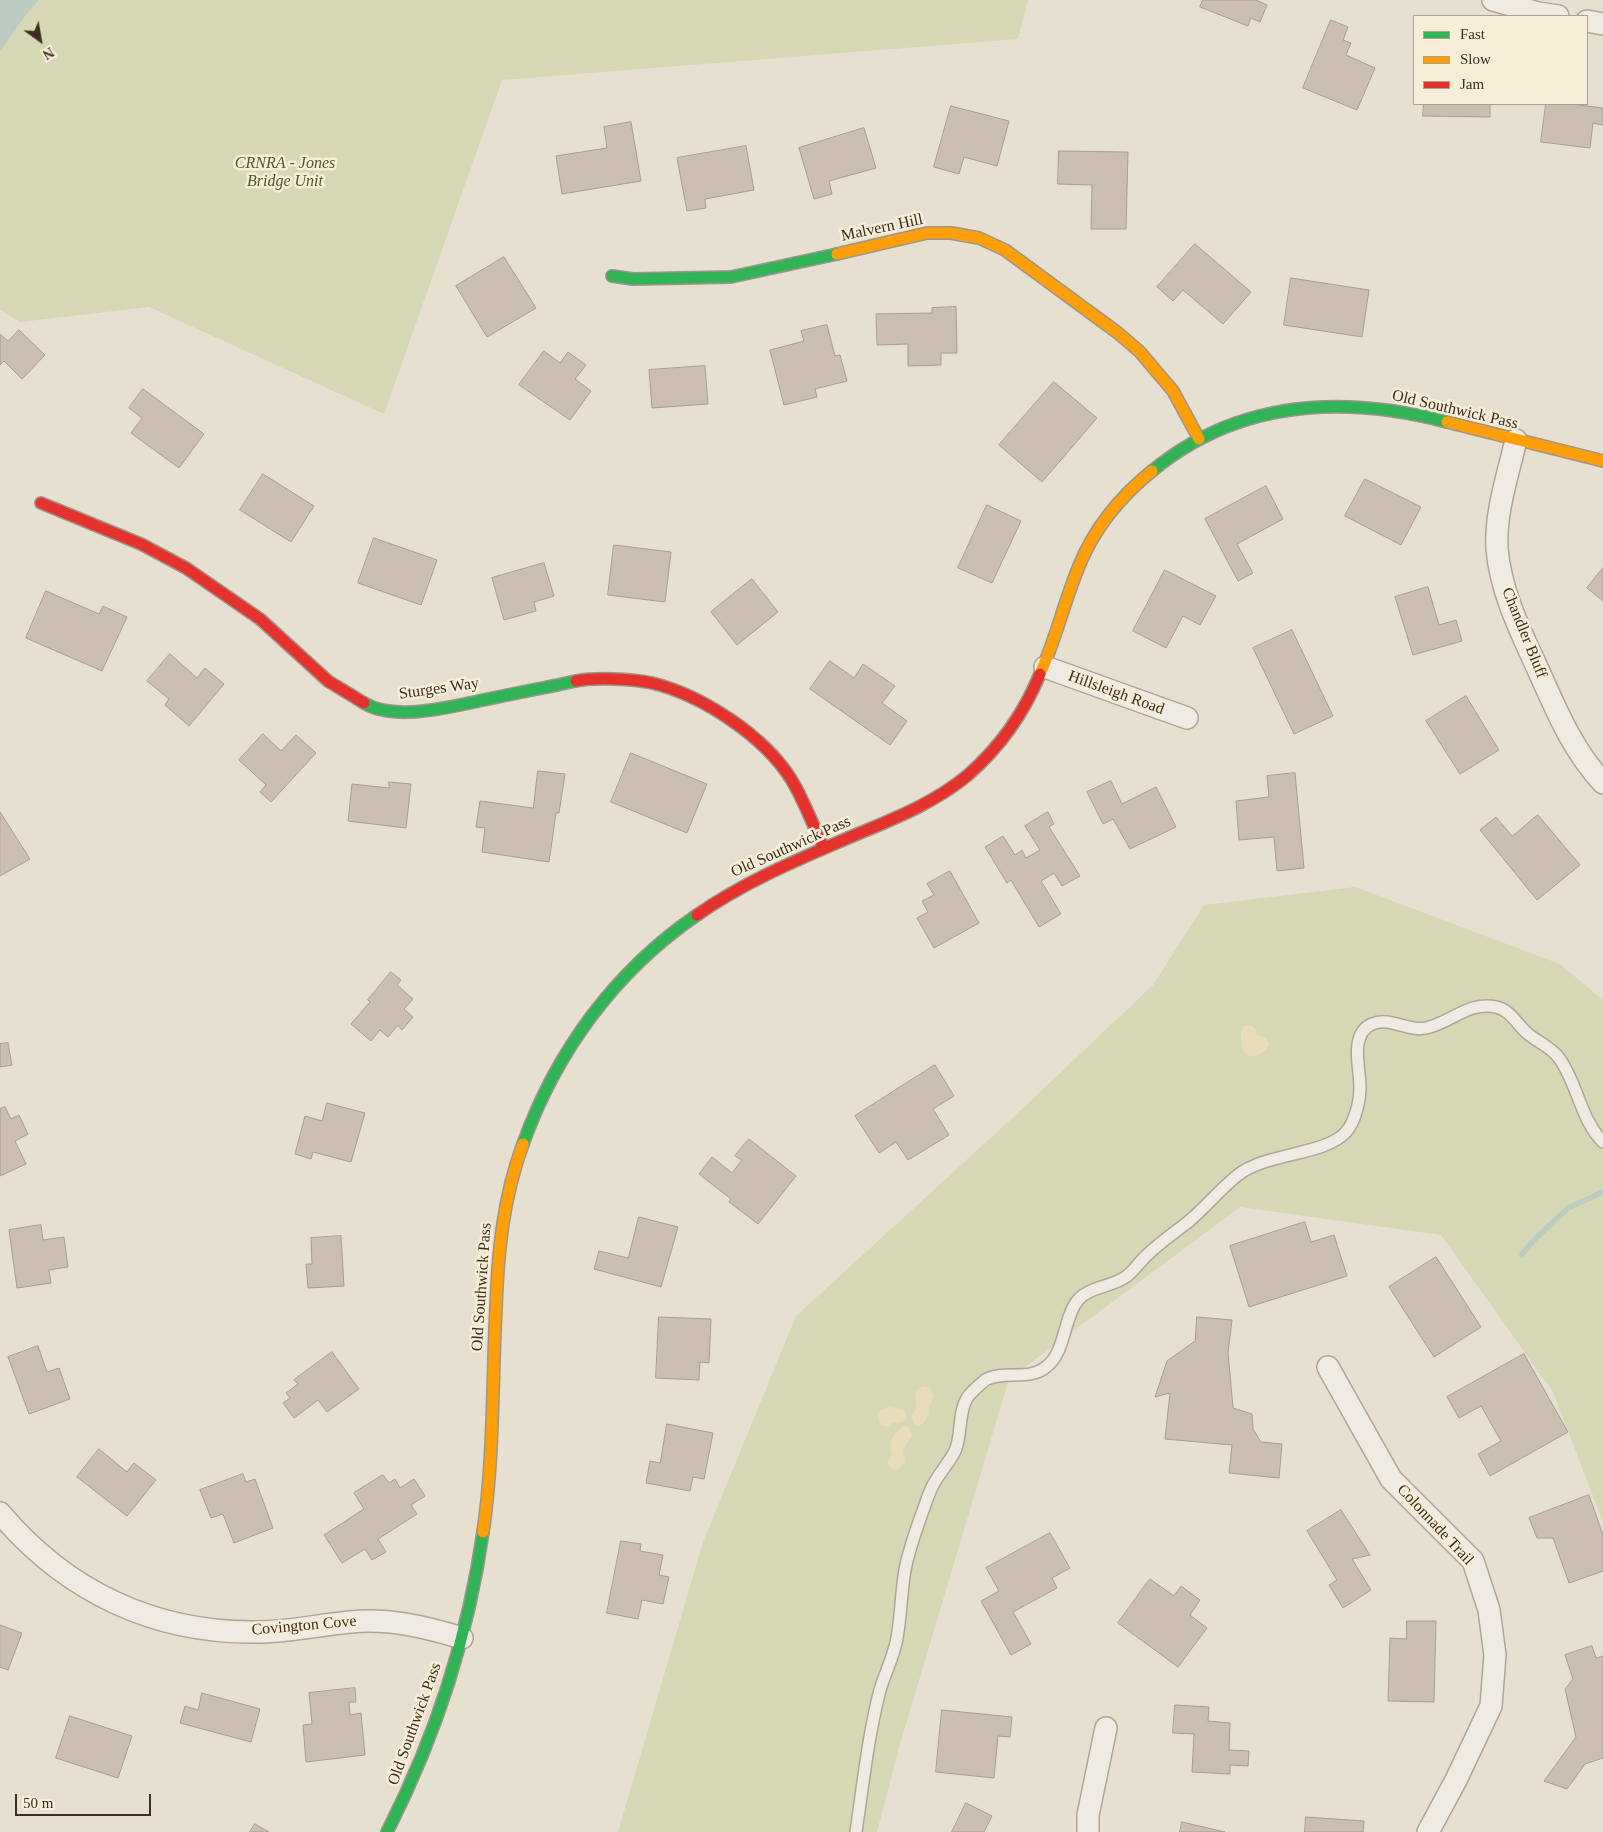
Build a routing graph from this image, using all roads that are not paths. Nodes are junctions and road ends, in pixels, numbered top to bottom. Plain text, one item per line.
1 (1493, 0) edge
2 (1551, 15) edge
3 (1588, 21) edge
4 (1603, 24) edge
5 (612, 276) dead end
6 (1199, 439) junction
7 (1516, 440) junction
8 (1603, 461) edge
9 (41, 503) dead end
10 (1045, 667) junction
11 (1187, 718) dead end
12 (1603, 782) edge
13 (824, 848) junction
14 (1603, 1142) edge
15 (1328, 1367) dead end
16 (3, 1520) edge
17 (462, 1638) junction
18 (1106, 1728) dead end
19 (387, 1832) edge
20 (856, 1832) edge
21 (1088, 1832) edge
22 (1428, 1832) edge

1 - 2 street
3 - 4 street
5 - 6 street, Malvern Hill
6 - 7 street, Old Southwick Pass
6 - 10 street, Old Southwick Pass
7 - 8 street, Old Southwick Pass
7 - 12 street, Chandler Bluff
9 - 13 street, Sturges Way
10 - 11 street, Hillsleigh Road
10 - 13 street, Old Southwick Pass
13 - 17 street, Old Southwick Pass
14 - 20 lane
15 - 22 street, Colonnade Trail
16 - 17 street, Covington Cove
17 - 19 street, Old Southwick Pass
18 - 21 street

